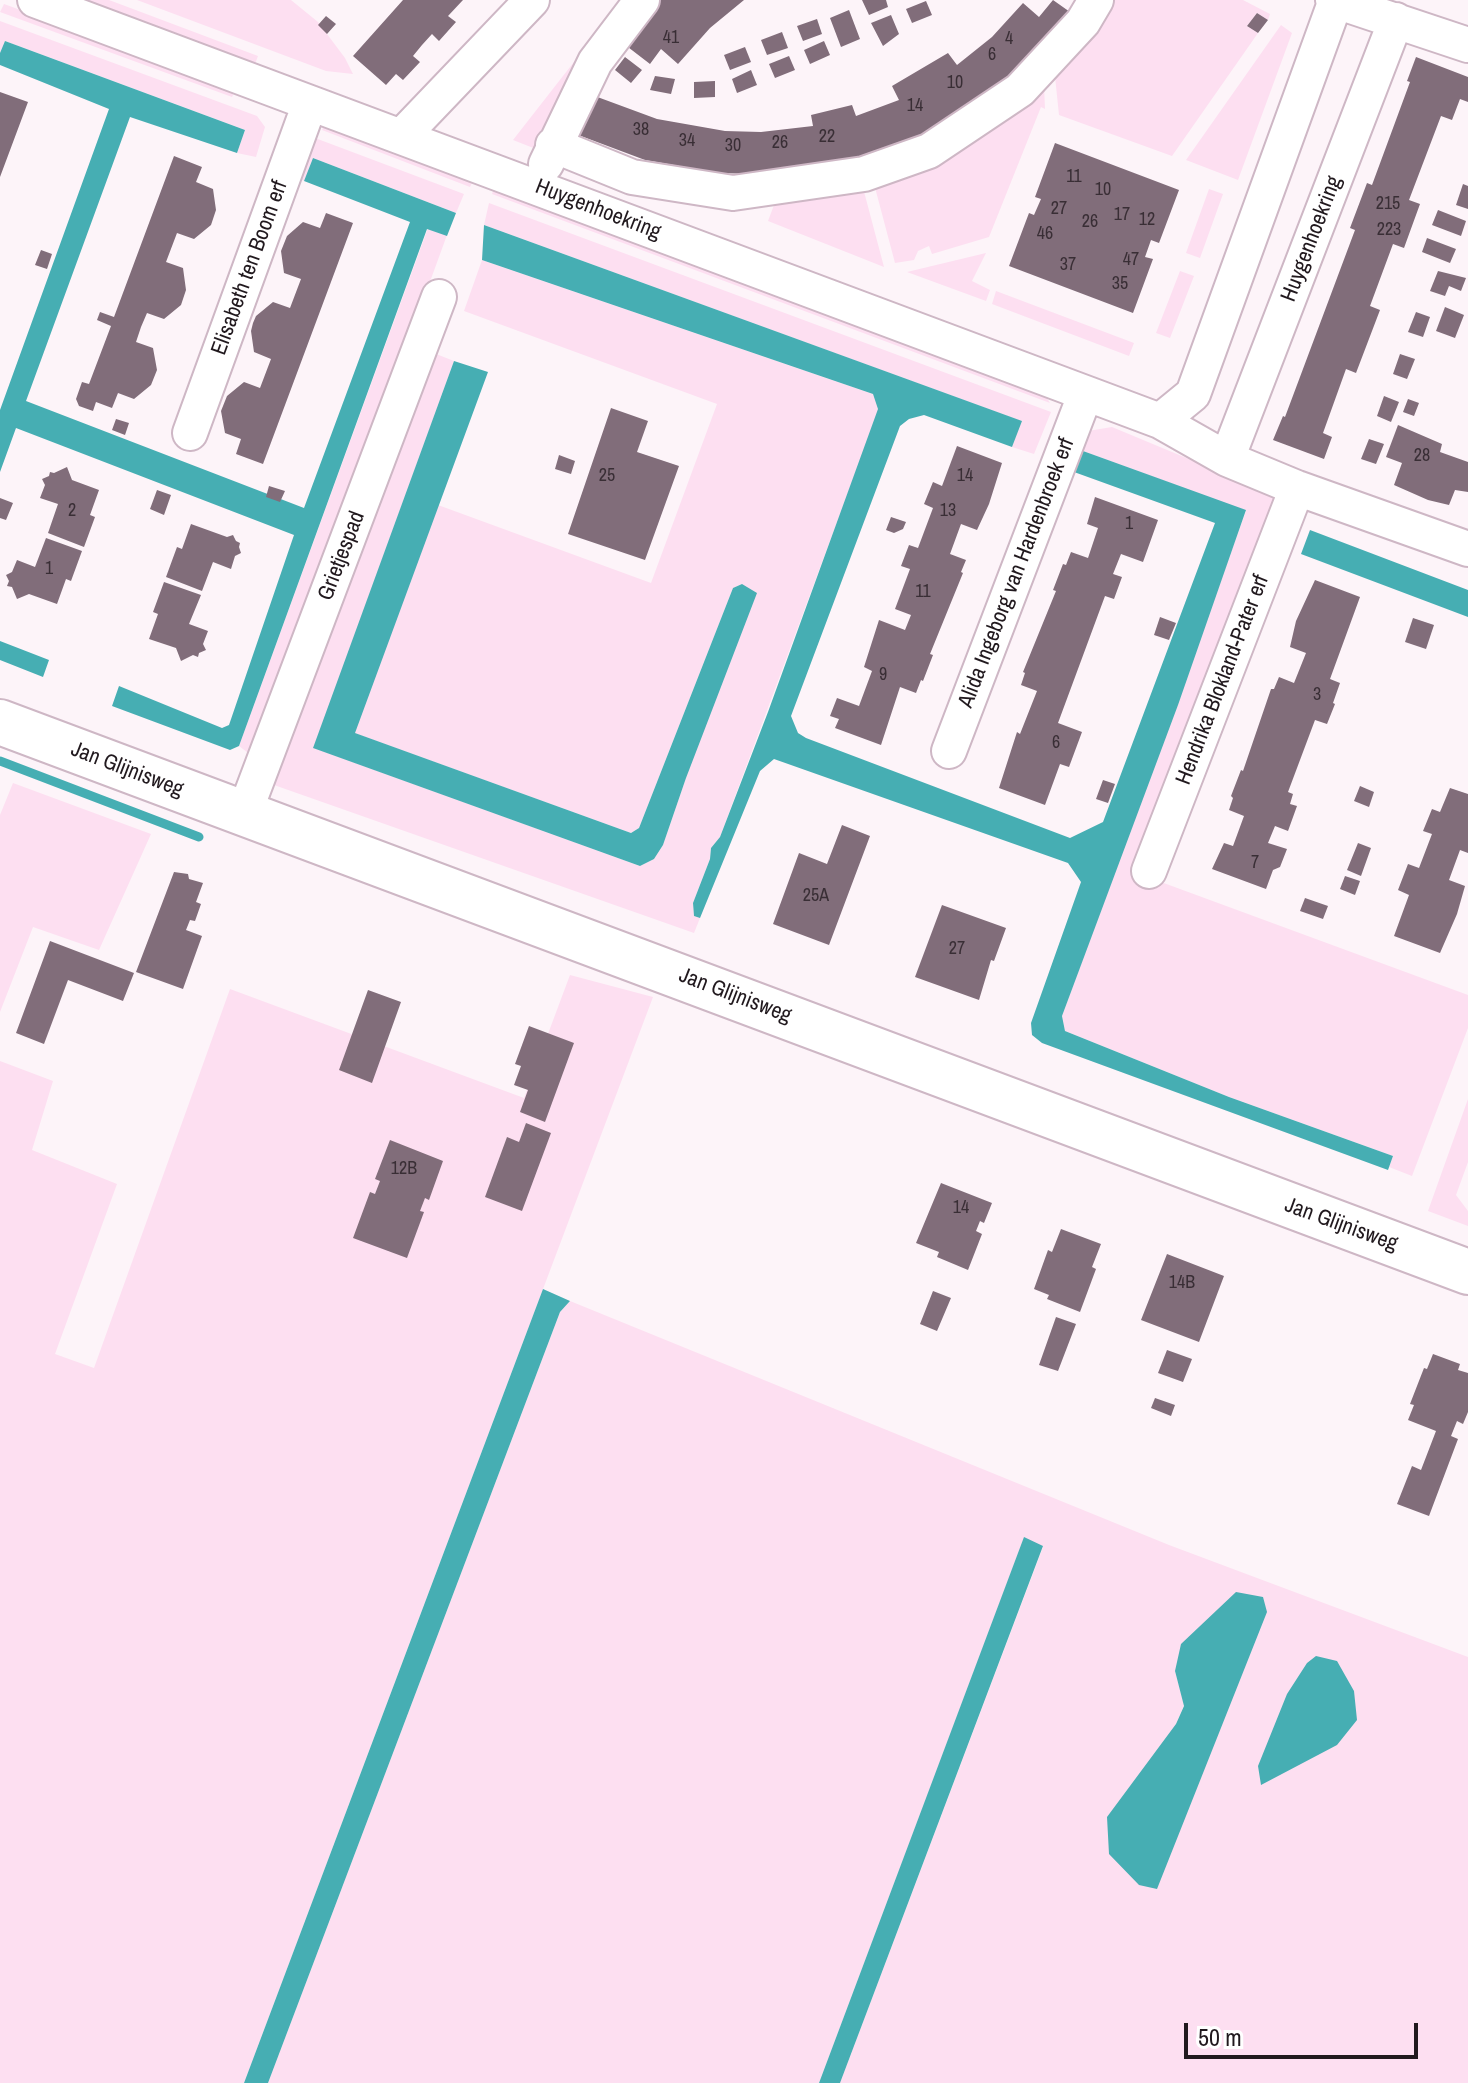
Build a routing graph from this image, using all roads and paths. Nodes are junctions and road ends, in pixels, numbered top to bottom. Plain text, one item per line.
1 (35, 0) edge
2 (532, 0) edge
3 (642, 0) edge
4 (1096, 0) edge
5 (1335, 1) edge
6 (1396, 20) junction
7 (1468, 45) edge
8 (310, 103) junction
9 (402, 136) junction
10 (553, 145) junction
11 (537, 187) junction
12 (439, 297) dead end
13 (1085, 395) junction
14 (1160, 421) junction
15 (190, 433) dead end
16 (1227, 459) junction
17 (1297, 488) junction
18 (1468, 549) edge
19 (0, 722) edge
20 (949, 751) dead end
21 (244, 814) junction
22 (1149, 871) dead end
23 (1468, 1272) edge

1 - 8 street, Huygenhoekring
2 - 9 street
3 - 10 street
4 - 10 street
5 - 6 street
5 - 14 street
6 - 7 street
6 - 16 street, Huygenhoekring
8 - 9 street, Huygenhoekring
8 - 15 street, Elisabeth ten Boom erf
9 - 11 street, Huygenhoekring
10 - 11 street
11 - 13 street, Huygenhoekring
12 - 21 street, Grietjespad
13 - 14 street, Huygenhoekring
13 - 20 street, Alida Ingeborg van Hardenbroek erf
14 - 16 street, Huygenhoekring
16 - 17 street, Huygenhoekring
17 - 18 street, Huygenhoekring
17 - 22 street, Hendrika Blokland-Pater erf
19 - 21 street, Jan Glijnisweg
21 - 23 street, Jan Glijnisweg

